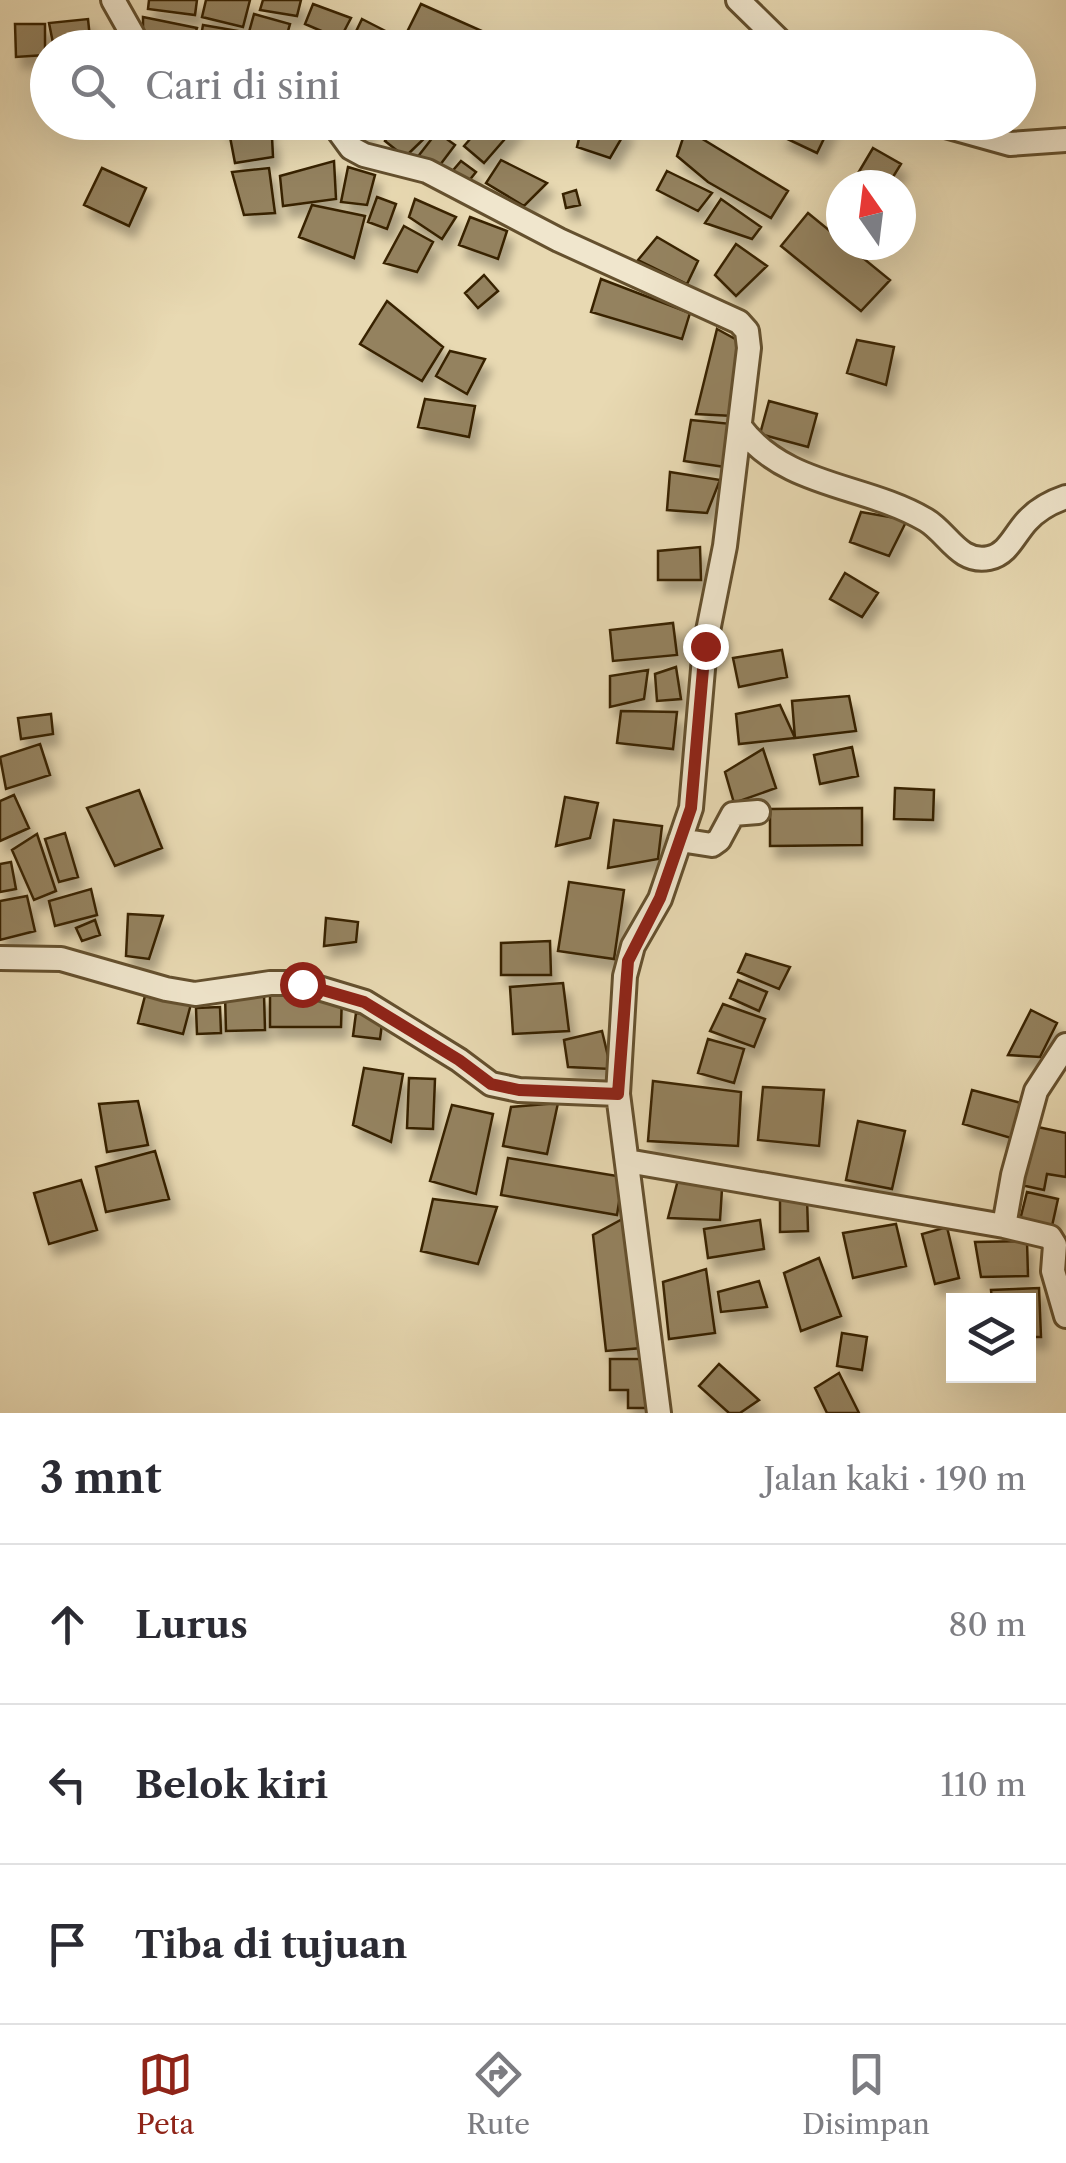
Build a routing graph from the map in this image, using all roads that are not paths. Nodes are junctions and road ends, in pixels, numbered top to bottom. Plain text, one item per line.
1 (113, 0) edge
2 (738, 0) edge
3 (130, 30) edge
4 (769, 30) edge
5 (345, 140) edge
6 (996, 140) edge
7 (1066, 140) edge
8 (742, 428) junction
9 (1066, 497) edge
10 (758, 812) dead end
11 (680, 840) junction
12 (0, 958) edge
13 (1066, 1046) edge
14 (618, 1094) junction
15 (628, 1161) junction
16 (1004, 1226) junction
17 (1066, 1316) edge
18 (659, 1413) edge

1 - 3 street
2 - 4 street
5 - 8 street
6 - 7 street
8 - 9 street
8 - 11 street
10 - 11 street
11 - 14 street
12 - 14 street
13 - 16 street
14 - 15 street
15 - 16 street
15 - 18 street
16 - 17 street

